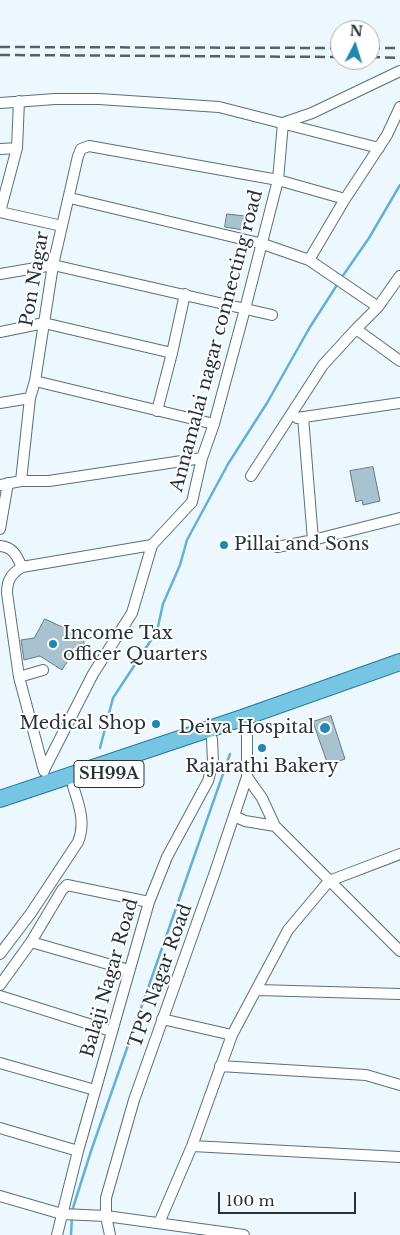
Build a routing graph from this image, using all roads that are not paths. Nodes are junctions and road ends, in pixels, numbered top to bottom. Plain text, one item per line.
1 (400, 71) edge
2 (19, 101) junction
3 (0, 103) edge
4 (400, 107) edge
5 (282, 123) junction
6 (0, 148) edge
7 (17, 148) junction
8 (379, 148) junction
9 (278, 180) junction
10 (70, 198) junction
11 (344, 199) junction
12 (0, 212) edge
13 (62, 226) junction
14 (263, 244) junction
15 (310, 260) junction
16 (53, 265) junction
17 (0, 274) edge
18 (400, 276) edge
19 (185, 294) junction
20 (378, 307) junction
21 (246, 309) junction
22 (272, 315) dead end
23 (44, 323) junction
24 (356, 329) junction
25 (0, 332) edge
26 (172, 353) junction
27 (400, 361) edge
28 (35, 381) junction
29 (30, 398) junction
30 (400, 403) edge
31 (0, 404) edge
32 (157, 411) junction
33 (303, 417) junction
34 (288, 419) junction
35 (214, 424) junction
36 (202, 458) junction
37 (251, 476) dead end
38 (21, 481) junction
39 (4, 484) edge
40 (400, 518) edge
41 (0, 529) edge
42 (313, 540) junction
43 (152, 545) junction
44 (0, 546) edge
45 (276, 547) dead end
46 (22, 567) junction
47 (400, 662) edge
48 (43, 670) dead end
49 (400, 674) edge
50 (18, 677) junction
51 (240, 725) junction
52 (215, 734) junction
53 (247, 776) junction
54 (45, 777) junction
55 (73, 786) junction
56 (0, 799) edge
57 (0, 810) edge
58 (234, 816) junction
59 (275, 826) junction
60 (400, 854) edge
61 (329, 881) junction
62 (149, 902) junction
63 (31, 942) junction
64 (400, 951) edge
65 (0, 954) edge
66 (129, 970) junction
67 (0, 985) edge
68 (257, 990) junction
69 (400, 994) edge
70 (0, 996) edge
71 (162, 1019) junction
72 (111, 1031) junction
73 (232, 1035) junction
74 (0, 1063) edge
75 (220, 1066) junction
76 (400, 1085) edge
77 (95, 1090) junction
78 (0, 1128) edge
79 (192, 1146) junction
80 (78, 1151) junction
81 (400, 1157) edge
82 (0, 1196) edge
83 (66, 1214) junction
84 (106, 1216) junction
85 (159, 1223) junction
86 (57, 1235) edge
87 (110, 1235) edge
88 (240, 1235) edge

1 - 5 street
2 - 3 street
2 - 5 street
2 - 7 street, Pon Nagar
4 - 8 street
5 - 8 street
5 - 9 street, Annamalai nagar connecting road
6 - 7 street
7 - 12 street, Pon Nagar
8 - 11 street
9 - 10 street
9 - 11 street
9 - 14 street, Annamalai nagar connecting road
10 - 13 street
10 - 14 street
11 - 15 street
12 - 13 street, Pon Nagar
13 - 16 street, Pon Nagar
14 - 15 street
14 - 21 street, Annamalai nagar connecting road
15 - 20 street
16 - 17 street
16 - 19 street
16 - 23 street, Pon Nagar
18 - 20 street
19 - 21 street
19 - 26 street
20 - 24 street
21 - 22 street
21 - 35 street, Annamalai nagar connecting road
23 - 25 street
23 - 26 street
23 - 28 street, Pon Nagar
24 - 27 street
24 - 34 street
26 - 32 street
28 - 29 street, Pon Nagar
28 - 32 street
29 - 31 street
29 - 38 street, Pon Nagar
30 - 33 street
32 - 35 street
33 - 34 street
33 - 42 street
34 - 37 street
35 - 36 street, Annamalai nagar connecting road
36 - 38 street
36 - 43 street, Annamalai nagar connecting road
38 - 39 street
39 - 41 street
40 - 42 street
42 - 45 street
43 - 46 street
43 - 54 street, Annamalai nagar connecting road
44 - 46 street
46 - 50 street
47 - 51 main road, SH99A
48 - 50 street
49 - 51 main road, SH99A
50 - 54 street
51 - 52 main road, SH99A
51 - 53 street, TPS Nagar Road
52 - 54 main road, SH99A
52 - 55 main road, SH99A
52 - 62 street, Balaji Nagar Road
53 - 58 street, TPS Nagar Road
53 - 59 street
54 - 56 main road, SH99A
55 - 57 main road, SH99A
55 - 65 street
58 - 59 street
58 - 71 street, TPS Nagar Road
59 - 61 street
60 - 61 street
61 - 64 street
61 - 68 street
62 - 63 street
62 - 66 street, Balaji Nagar Road
63 - 66 street
63 - 67 street
66 - 72 street, Balaji Nagar Road
68 - 69 street
68 - 73 street
70 - 72 street
71 - 73 street
71 - 84 street, TPS Nagar Road
72 - 77 street, Balaji Nagar Road
73 - 75 street
74 - 77 street
75 - 76 street
75 - 79 street
77 - 80 street, Balaji Nagar Road
78 - 80 street
79 - 81 street
79 - 85 street
80 - 83 street, Balaji Nagar Road
82 - 83 street
83 - 84 street
83 - 86 street, Balaji Nagar Road
84 - 85 street
84 - 87 street, TPS Nagar Road
85 - 88 street

